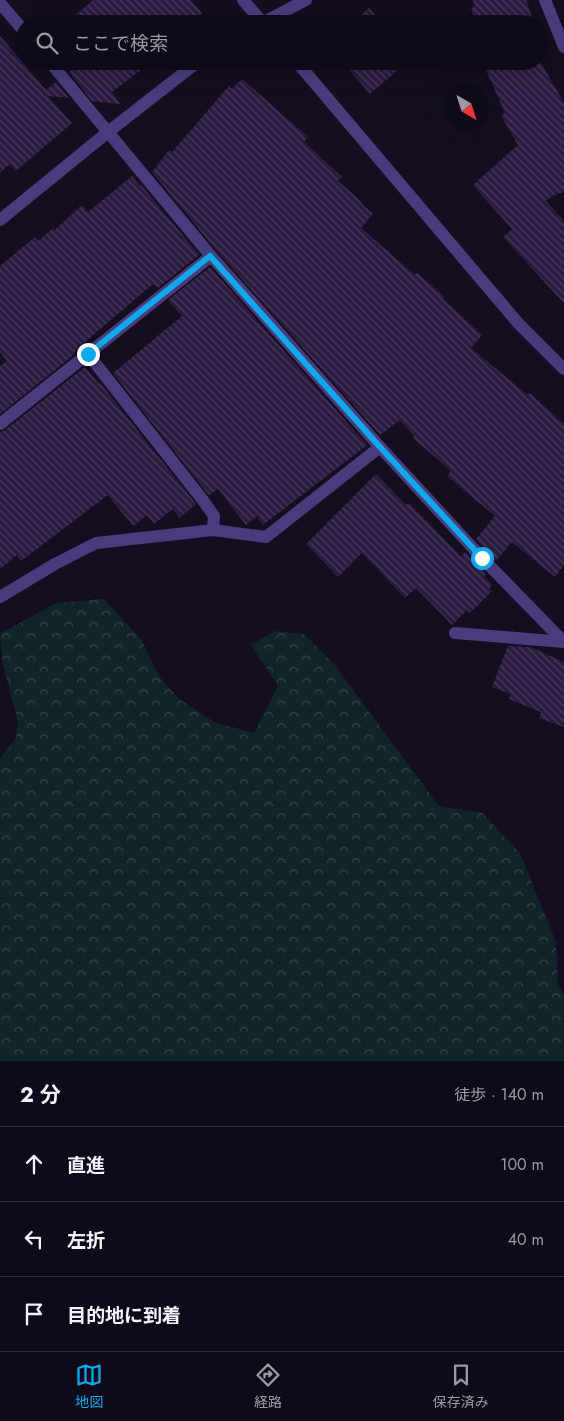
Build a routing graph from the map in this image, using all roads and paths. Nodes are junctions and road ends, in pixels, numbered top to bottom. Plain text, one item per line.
1 (243, 0) edge
2 (306, 0) edge
3 (545, 0) edge
4 (0, 3) edge
5 (255, 15) edge
6 (277, 15) edge
7 (15, 21) edge
8 (564, 47) edge
9 (56, 70) edge
10 (187, 70) edge
11 (304, 70) edge
12 (108, 132) junction
13 (0, 220) edge
14 (210, 256) junction
15 (88, 354) junction
16 (564, 368) edge
17 (0, 424) edge
18 (380, 447) junction
19 (214, 530) junction
20 (0, 597) edge
21 (455, 633) dead end
22 (564, 642) edge

1 - 5 street
2 - 6 street
3 - 8 street
4 - 7 street
9 - 12 street
10 - 12 street
11 - 16 street
12 - 13 street
12 - 14 street
14 - 15 street
14 - 18 street
15 - 17 street
15 - 19 street
18 - 19 street
18 - 22 street
19 - 20 street
21 - 22 street

